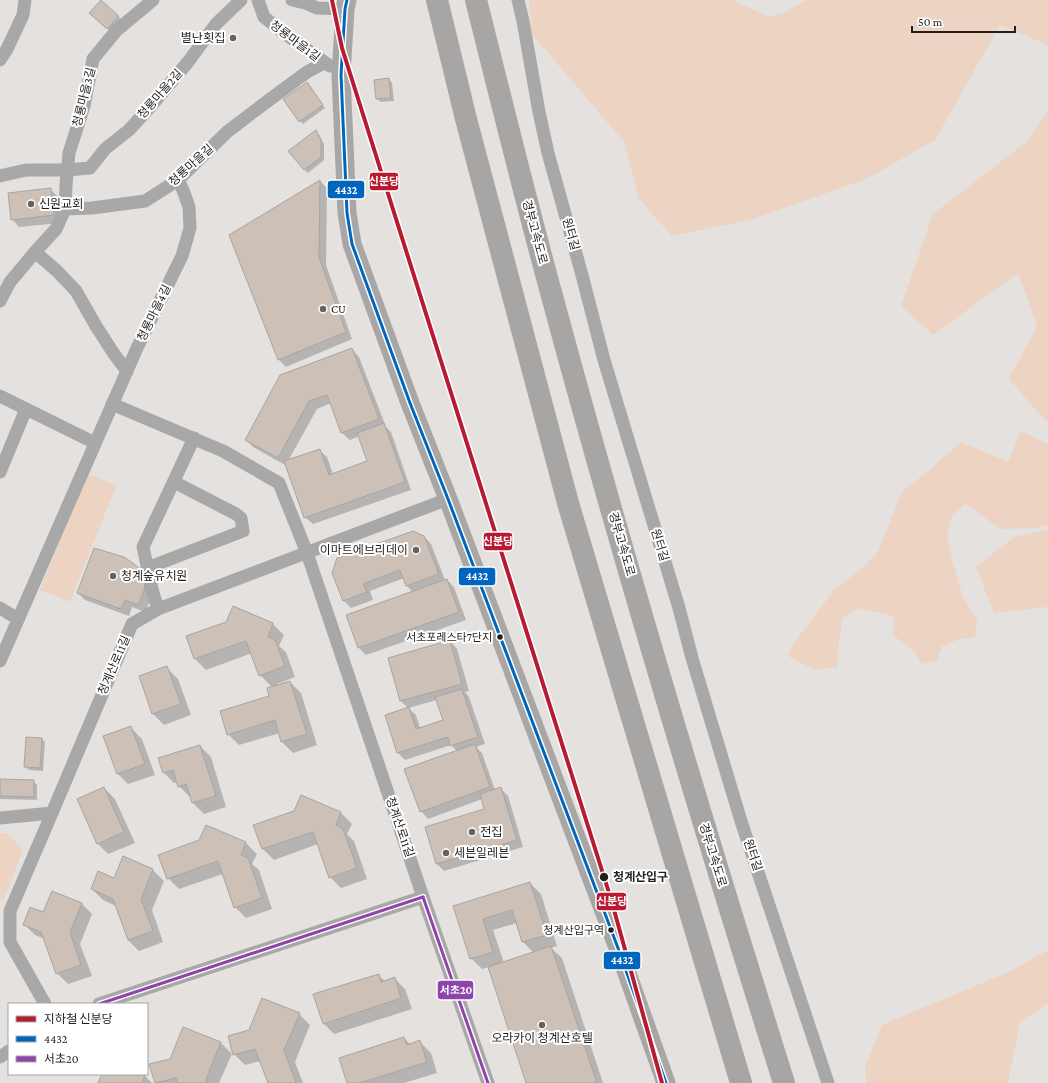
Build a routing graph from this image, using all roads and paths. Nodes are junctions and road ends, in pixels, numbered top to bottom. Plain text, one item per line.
1 (25, 0) edge
2 (153, 0) edge
3 (241, 0) edge
4 (258, 0) edge
5 (292, 0) edge
6 (437, 0) edge
7 (476, 0) edge
8 (518, 0) edge
9 (346, 5) edge
10 (0, 60) edge
11 (324, 63) junction
12 (341, 75) junction
13 (67, 170) junction
14 (0, 176) edge
15 (178, 180) junction
16 (65, 209) junction
17 (35, 252) junction
18 (0, 302) edge
19 (127, 372) junction
20 (0, 396) edge
21 (112, 404) junction
22 (26, 409) junction
23 (194, 438) junction
24 (96, 443) junction
25 (0, 472) edge
26 (174, 482) junction
27 (448, 499) junction
28 (307, 553) junction
29 (147, 568) junction
30 (0, 608) edge
31 (158, 609) junction
32 (18, 619) junction
33 (0, 661) edge
34 (52, 813) junction
35 (0, 818) edge
36 (423, 897) junction
37 (44, 1003) edge
38 (102, 1003) edge
39 (488, 1083) edge
40 (666, 1083) edge
41 (741, 1083) edge
42 (784, 1083) edge
43 (828, 1083) edge

1 - 10 street
2 - 13 street, 청룡마을3길
3 - 13 street, 청룡마을2길
4 - 11 street, 청룡마을1길
5 - 9 street
6 - 41 highway
7 - 42 highway, 경부고속도로
8 - 43 street, 원터길
9 - 12 street
11 - 12 street, 청룡마을1길
11 - 15 street, 청룡마을길
12 - 27 street
13 - 14 street
13 - 16 street, 청룡마을3길
15 - 16 street, 청룡마을길
15 - 19 street, 청룡마을4길
16 - 17 street
17 - 18 street
17 - 19 street
19 - 21 street, 청룡마을4길
20 - 22 street
21 - 23 street
21 - 24 street, 청룡마을4길
22 - 24 street
22 - 25 street
23 - 26 street
23 - 28 street, 청계산로11길
24 - 32 street, 청룡마을4길
26 - 29 street
26 - 29 street
27 - 28 street, 청계산로11길
27 - 40 street
28 - 31 street, 청계산로11길
28 - 36 street, 청계산로11길
29 - 31 street
30 - 32 street
31 - 34 street, 청계산로11길
32 - 33 street, 청룡마을4길
34 - 35 street
34 - 37 street, 청계산로11길
36 - 38 street
36 - 39 street, 청계산로11길

